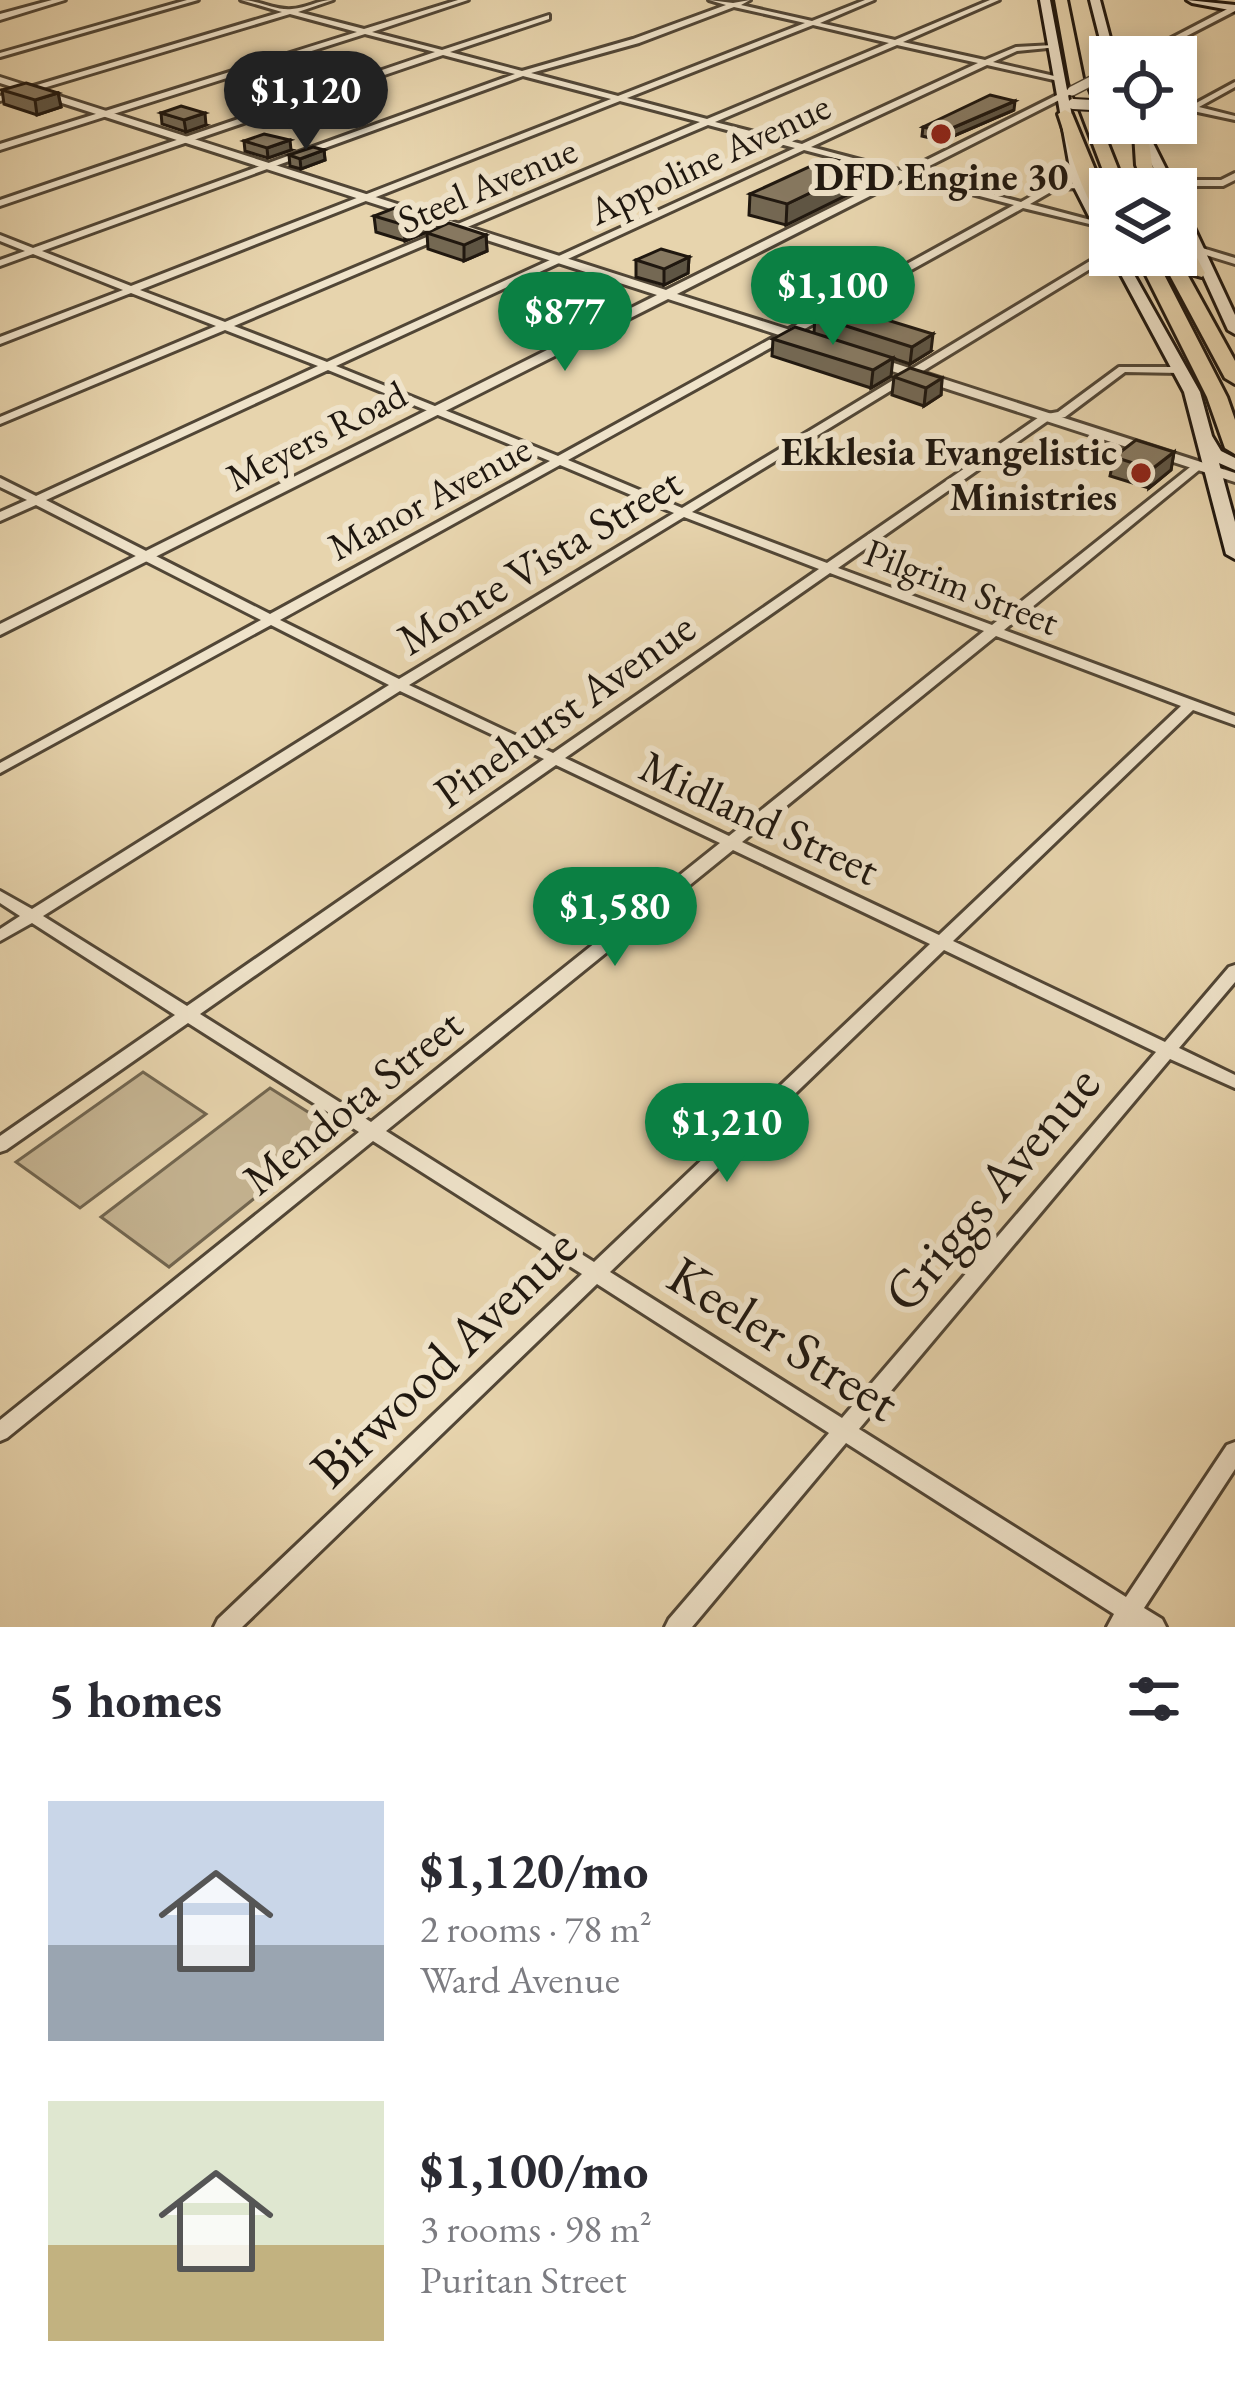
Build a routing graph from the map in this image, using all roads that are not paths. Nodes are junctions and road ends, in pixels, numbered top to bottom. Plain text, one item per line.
1 (62, 0) edge
2 (195, 0) edge
3 (244, 0) edge
4 (331, 0) edge
5 (465, 0) edge
6 (712, 0) edge
7 (747, 0) edge
8 (872, 0) edge
9 (996, 0) edge
10 (1045, 0) edge
11 (1061, 0) edge
12 (1076, 0) edge
13 (1095, 0) edge
14 (1192, 0) edge
15 (734, 5) junction
16 (1235, 8) edge
17 (290, 12) junction
18 (0, 16) edge
19 (546, 17) dead end
20 (812, 23) junction
21 (364, 32) junction
22 (1104, 36) edge
23 (1180, 36) edge
24 (898, 43) junction
25 (1054, 47) junction
26 (442, 52) junction
27 (0, 55) edge
28 (1089, 55) edge
29 (989, 64) junction
30 (523, 73) junction
31 (0, 80) edge
32 (1060, 80) junction
33 (1235, 84) edge
34 (1089, 87) edge
35 (30, 90) junction
36 (620, 98) junction
37 (0, 99) edge
38 (1068, 102) junction
39 (1089, 104) edge
40 (1197, 105) edge
41 (1197, 109) edge
42 (106, 114) junction
43 (1235, 118) edge
44 (710, 122) junction
45 (185, 140) junction
46 (805, 147) junction
47 (0, 148) edge
48 (267, 166) junction
49 (1110, 168) edge
50 (909, 175) junction
51 (1235, 176) edge
52 (1089, 178) edge
53 (1079, 185) junction
54 (1197, 185) edge
55 (367, 199) junction
56 (1089, 200) edge
57 (0, 202) edge
58 (1022, 205) junction
59 (1089, 220) edge
60 (460, 228) junction
61 (0, 238) edge
62 (1197, 246) edge
63 (1199, 250) junction
64 (34, 251) junction
65 (1232, 258) edge
66 (560, 260) junction
67 (0, 263) edge
68 (1089, 266) edge
69 (1133, 276) edge
70 (1154, 276) edge
71 (1183, 276) edge
72 (1196, 276) edge
73 (131, 289) junction
74 (669, 296) junction
75 (224, 326) junction
76 (788, 334) junction
77 (1227, 337) edge
78 (0, 341) edge
79 (816, 343) edge
80 (855, 355) edge
81 (331, 367) junction
82 (1180, 370) junction
83 (914, 374) junction
84 (1235, 378) edge
85 (440, 410) junction
86 (1046, 417) junction
87 (0, 421) edge
88 (559, 460) junction
89 (1226, 476) edge
90 (0, 482) edge
91 (36, 500) junction
92 (687, 514) junction
93 (0, 517) edge
94 (1235, 554) edge
95 (149, 555) junction
96 (829, 568) junction
97 (268, 617) junction
98 (0, 630) edge
99 (994, 631) junction
100 (399, 686) junction
101 (1191, 704) junction
102 (1235, 721) edge
103 (554, 759) junction
104 (0, 769) edge
105 (729, 843) junction
106 (0, 896) edge
107 (32, 916) junction
108 (0, 936) edge
109 (941, 943) junction
110 (1235, 971) edge
111 (185, 1013) junction
112 (1166, 1049) junction
113 (1235, 1082) edge
114 (374, 1130) junction
115 (0, 1145) edge
116 (595, 1272) junction
117 (846, 1430) junction
118 (0, 1432) edge
119 (1235, 1451) edge
120 (1124, 1619) edge
121 (226, 1627) edge
122 (677, 1627) edge
123 (1154, 1627) edge

1 - 18 street
2 - 27 street
3 - 17 street
4 - 17 street
5 - 21 street
6 - 15 street
7 - 15 street
8 - 20 street
9 - 24 street, Steel Avenue
10 - 25 main road
11 - 49 highway
12 - 28 highway
13 - 22 main road
14 - 16 main road
15 - 20 street
15 - 30 street
16 - 23 street
17 - 21 street
17 - 35 street
19 - 26 street
20 - 24 street
20 - 36 street
21 - 26 street
21 - 42 street
24 - 29 street
24 - 44 street, Steel Avenue
25 - 29 street, Appoline Avenue
25 - 32 main road
26 - 30 street
26 - 45 street
29 - 32 street
29 - 46 street, Appoline Avenue
30 - 36 street
30 - 48 street
31 - 35 street
32 - 38 main road
33 - 40 street
34 - 38 street, Meyers Road, bridge
35 - 37 street
35 - 42 street
36 - 44 street
36 - 55 street
38 - 39 main road, bridge
38 - 50 street, Meyers Road
38 - 52 highway
38 - 53 main road
41 - 43 street
42 - 45 street
42 - 47 street
44 - 46 street
44 - 60 street, Steel Avenue
45 - 48 street
45 - 57 street
46 - 50 street
46 - 66 street, Appoline Avenue
48 - 55 street
48 - 64 street
50 - 58 street
50 - 74 street, Meyers Road
51 - 54 street
53 - 56 main road
53 - 58 street, Manor Avenue
55 - 60 street
55 - 73 street
58 - 59 street
58 - 76 street, Manor Avenue
60 - 66 street
60 - 75 street, Steel Avenue
61 - 64 street, Pilgrim Street
62 - 63 main road
63 - 65 street
63 - 77 main road
64 - 67 street
64 - 73 street, Pilgrim Street
66 - 74 street
66 - 81 street, Appoline Avenue
68 - 83 street, Monte Vista Street
69 - 82 main road
70 - 89 highway
71 - 77 highway
72 - 77 highway
73 - 75 street, Pilgrim Street
73 - 78 street
74 - 76 street
74 - 85 street, Meyers Road
75 - 81 street, Pilgrim Street
75 - 87 street, Steel Avenue
76 - 79 street
76 - 88 street, Manor Avenue
77 - 84 highway
80 - 83 street
81 - 85 street, Pilgrim Street
81 - 91 street, Appoline Avenue
82 - 86 street, Pinehurst Avenue
82 - 89 main road
83 - 86 street
83 - 92 street, Monte Vista Street
85 - 88 street, Pilgrim Street
85 - 95 street, Meyers Road
86 - 89 street
86 - 96 street, Pinehurst Avenue
88 - 92 street, Pilgrim Street
88 - 97 street, Manor Avenue
89 - 94 main road
89 - 99 street, Mendota Street
90 - 91 street, Midland Street
91 - 93 street, Appoline Avenue
91 - 95 street, Midland Street
92 - 96 street, Pilgrim Street
92 - 100 street, Monte Vista Street
95 - 97 street, Midland Street
95 - 98 street, Meyers Road
96 - 99 street, Pilgrim Street
96 - 103 street, Pinehurst Avenue
97 - 100 street, Midland Street
97 - 104 street, Manor Avenue
99 - 101 street, Pilgrim Street
99 - 105 street, Mendota Street
100 - 103 street, Midland Street
100 - 107 street, Monte Vista Street
101 - 102 street, Pilgrim Street
101 - 109 street, Birwood Avenue
103 - 105 street, Midland Street
103 - 111 street, Pinehurst Avenue
105 - 109 street, Midland Street
105 - 114 street, Mendota Street
106 - 107 street, Keeler Street
107 - 108 street, Monte Vista Street
107 - 111 street, Keeler Street
109 - 112 street, Midland Street
109 - 116 street, Birwood Avenue
110 - 112 street, Griggs Avenue
111 - 114 street, Keeler Street
111 - 115 street, Pinehurst Avenue
112 - 113 street, Midland Street
112 - 117 street, Griggs Avenue
114 - 116 street, Keeler Street
114 - 118 street, Mendota Street
116 - 117 street, Keeler Street
116 - 121 street, Birwood Avenue
117 - 120 street, Keeler Street
117 - 122 street, Griggs Avenue
119 - 120 street
120 - 123 street, Keeler Street

